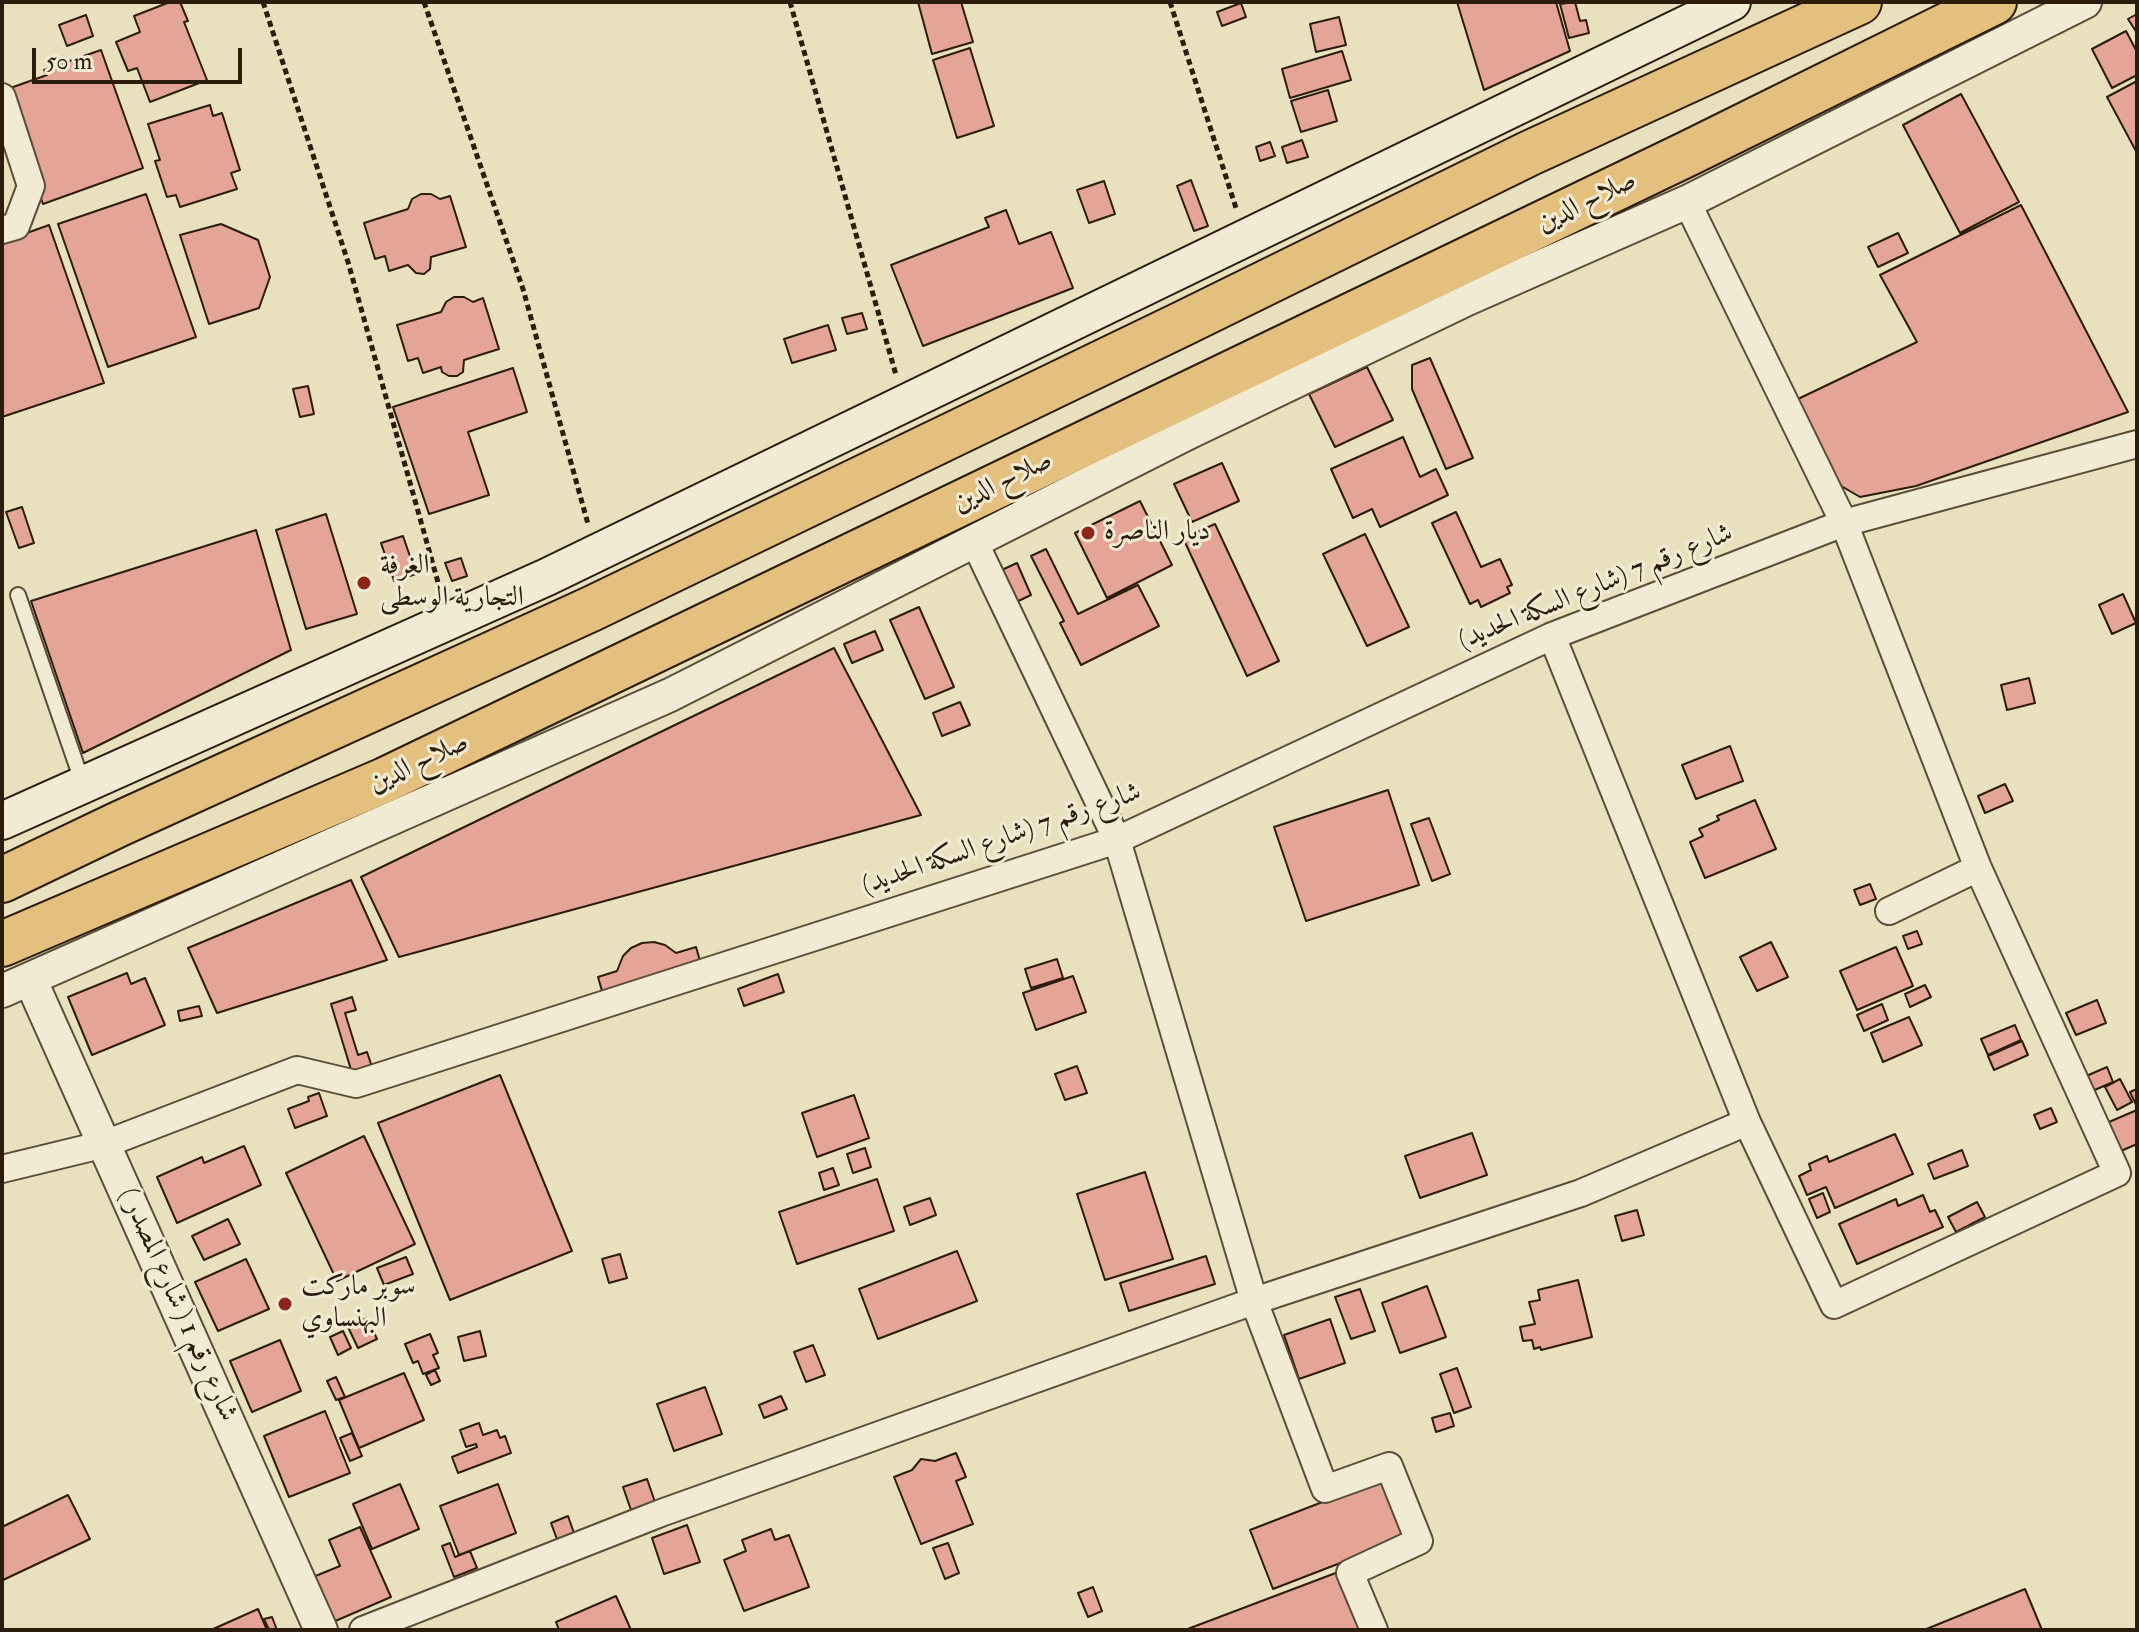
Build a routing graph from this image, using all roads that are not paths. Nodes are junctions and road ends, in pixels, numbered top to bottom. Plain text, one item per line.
1 (1732, 2) edge
2 (1859, 2) edge
3 (1994, 2) edge
4 (2085, 2) edge
5 (2, 97) edge
6 (1687, 202) junction
7 (2, 230) edge
8 (1170, 330) junction
9 (1198, 390) junction
10 (2137, 444) edge
11 (1844, 523) junction
12 (974, 541) junction
13 (18, 595) dead end
14 (1552, 636) junction
15 (83, 784) junction
16 (2, 821) edge
17 (1117, 840) junction
18 (290, 843) junction
19 (1978, 868) junction
20 (2, 880) edge
21 (1889, 911) dead end
22 (2, 944) edge
23 (16, 986) edge
24 (1747, 1122) junction
25 (105, 1144) junction
26 (2, 1169) edge
27 (1254, 1301) junction
28 (321, 1630) edge
29 (363, 1630) edge
30 (1374, 1630) edge

1 - 15 main road
2 - 8 highway
3 - 9 highway, صلاح الدين
4 - 6 street
5 - 7 street
6 - 11 street
6 - 12 street
8 - 9 highway
8 - 20 highway
9 - 18 highway, صلاح الدين
10 - 11 street, شارع رقم 7 (شارع السكة الحديد)
11 - 14 street, شارع رقم 7 (شارع السكة الحديد)
11 - 19 street
12 - 17 street
12 - 18 street
13 - 15 lane
14 - 17 street, شارع رقم 7 (شارع السكة الحديد)
14 - 24 street
15 - 16 main road
17 - 25 street, شارع رقم 7 (شارع السكة الحديد)
17 - 27 street
18 - 22 highway, صلاح الدين
18 - 23 street
19 - 21 street
19 - 24 street
23 - 25 street, شارع رقم 1 ( شارع المصدر )
24 - 27 street
25 - 26 street, شارع رقم 7 (شارع السكة الحديد)
25 - 28 street, شارع رقم 1 ( شارع المصدر )
27 - 29 street
27 - 30 street

